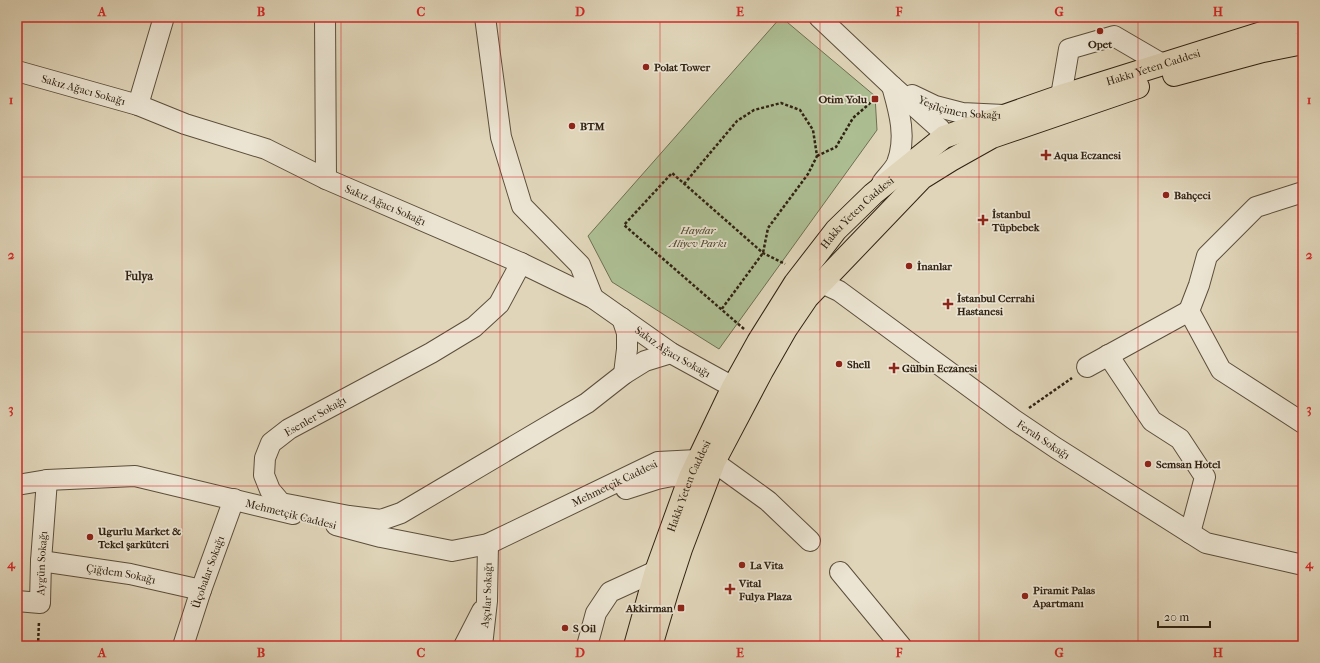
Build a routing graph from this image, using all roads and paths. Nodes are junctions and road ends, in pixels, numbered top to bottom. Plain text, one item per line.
1 (164, 17) edge
2 (325, 17) edge
3 (485, 17) edge
4 (819, 17) edge
5 (1303, 20) edge
6 (1303, 43) edge
7 (1162, 64) junction
8 (17, 72) edge
9 (892, 86) junction
10 (1061, 96) junction
11 (138, 105) junction
12 (1007, 116) junction
13 (944, 137) junction
14 (971, 148) junction
15 (817, 156) junction
16 (326, 179) junction
17 (684, 184) junction
18 (1303, 192) edge
19 (873, 194) junction
20 (763, 253) junction
21 (520, 263) junction
22 (812, 278) junction
23 (593, 298) junction
24 (721, 310) junction
25 (1189, 310) junction
26 (622, 318) junction
27 (758, 342) junction
28 (672, 353) junction
29 (1108, 355) junction
30 (1087, 367) joint
31 (624, 374) junction
32 (733, 388) junction
33 (1013, 419) junction
34 (1303, 423) edge
35 (700, 466) junction
36 (47, 480) junction
37 (17, 485) edge
38 (234, 499) junction
39 (381, 528) junction
40 (1190, 533) junction
41 (810, 541) dead end
42 (488, 544) junction
43 (41, 561) junction
44 (1303, 565) edge
45 (656, 571) junction
46 (840, 572) dead end
47 (201, 590) junction
48 (17, 600) edge
49 (487, 601) junction
50 (40, 603) junction
51 (38, 646) edge
52 (183, 646) edge
53 (464, 646) edge
54 (482, 646) edge
55 (587, 646) edge
56 (635, 646) edge
57 (651, 646) edge
58 (901, 646) edge

1 - 11 street
2 - 16 street
3 - 23 street
4 - 9 street, Yeşilçimen Sokağı
5 - 7 main road, Hakkı Yeten Caddesi
6 - 14 main road, Hakkı Yeten Caddesi
7 - 10 main road, Hakkı Yeten Caddesi
7 - 10 street
8 - 11 street, Sakız Ağacı Sokağı
9 - 12 street, Yeşilçimen Sokağı
9 - 13 street, Yeşilçimen Sokağı
9 - 15 path
9 - 19 street, Yeşilçimen Sokağı
10 - 12 main road, Hakkı Yeten Caddesi
11 - 16 street, Sakız Ağacı Sokağı
12 - 13 main road, Hakkı Yeten Caddesi
13 - 14 main road
13 - 19 main road, Hakkı Yeten Caddesi
14 - 22 main road, Hakkı Yeten Caddesi
15 - 17 path
15 - 20 path
16 - 21 street, Sakız Ağacı Sokağı
17 - 20 path
17 - 24 path
18 - 25 street
19 - 22 main road, Hakkı Yeten Caddesi
20 - 22 path
20 - 24 path
21 - 23 street, Sakız Ağacı Sokağı
21 - 39 street, Esenler Sokağı
22 - 27 main road, Hakkı Yeten Caddesi
22 - 33 street, Ferah Sokağı
22 - 35 main road, Hakkı Yeten Caddesi
23 - 26 street, Sakız Ağacı Sokağı
24 - 27 path
25 - 29 street
25 - 34 street
26 - 28 street, Sakız Ağacı Sokağı
26 - 31 street
27 - 32 main road, Hakkı Yeten Caddesi
28 - 31 street, Esenler Sokağı
28 - 32 street, Sakız Ağacı Sokağı
29 - 30 street
29 - 40 street
30 - 33 path
31 - 39 street, Esenler Sokağı
32 - 35 main road, Hakkı Yeten Caddesi
33 - 40 street, Ferah Sokağı
35 - 41 street
35 - 42 street, Mehmetçik Caddesi
35 - 45 main road, Hakkı Yeten Caddesi
35 - 57 main road, Hakkı Yeten Caddesi
36 - 37 street, Mehmetçik Caddesi
36 - 38 street, Mehmetçik Caddesi
36 - 43 street, Aygün Sokağı
38 - 39 street, Mehmetçik Caddesi
38 - 47 street, Üçobalar Sokağı
39 - 42 street, Mehmetçik Caddesi
40 - 44 street, Ferah Sokağı
42 - 49 street, Aşçılar Sokağı
43 - 47 street, Çiğdem Sokağı
43 - 50 street, Aygün Sokağı
45 - 55 street
45 - 56 main road, Hakkı Yeten Caddesi
46 - 58 street
47 - 52 street, Üçobalar Sokağı
48 - 50 street
49 - 53 street
49 - 54 street, Aşçılar Sokağı
50 - 51 path, Aygün Sokağı

